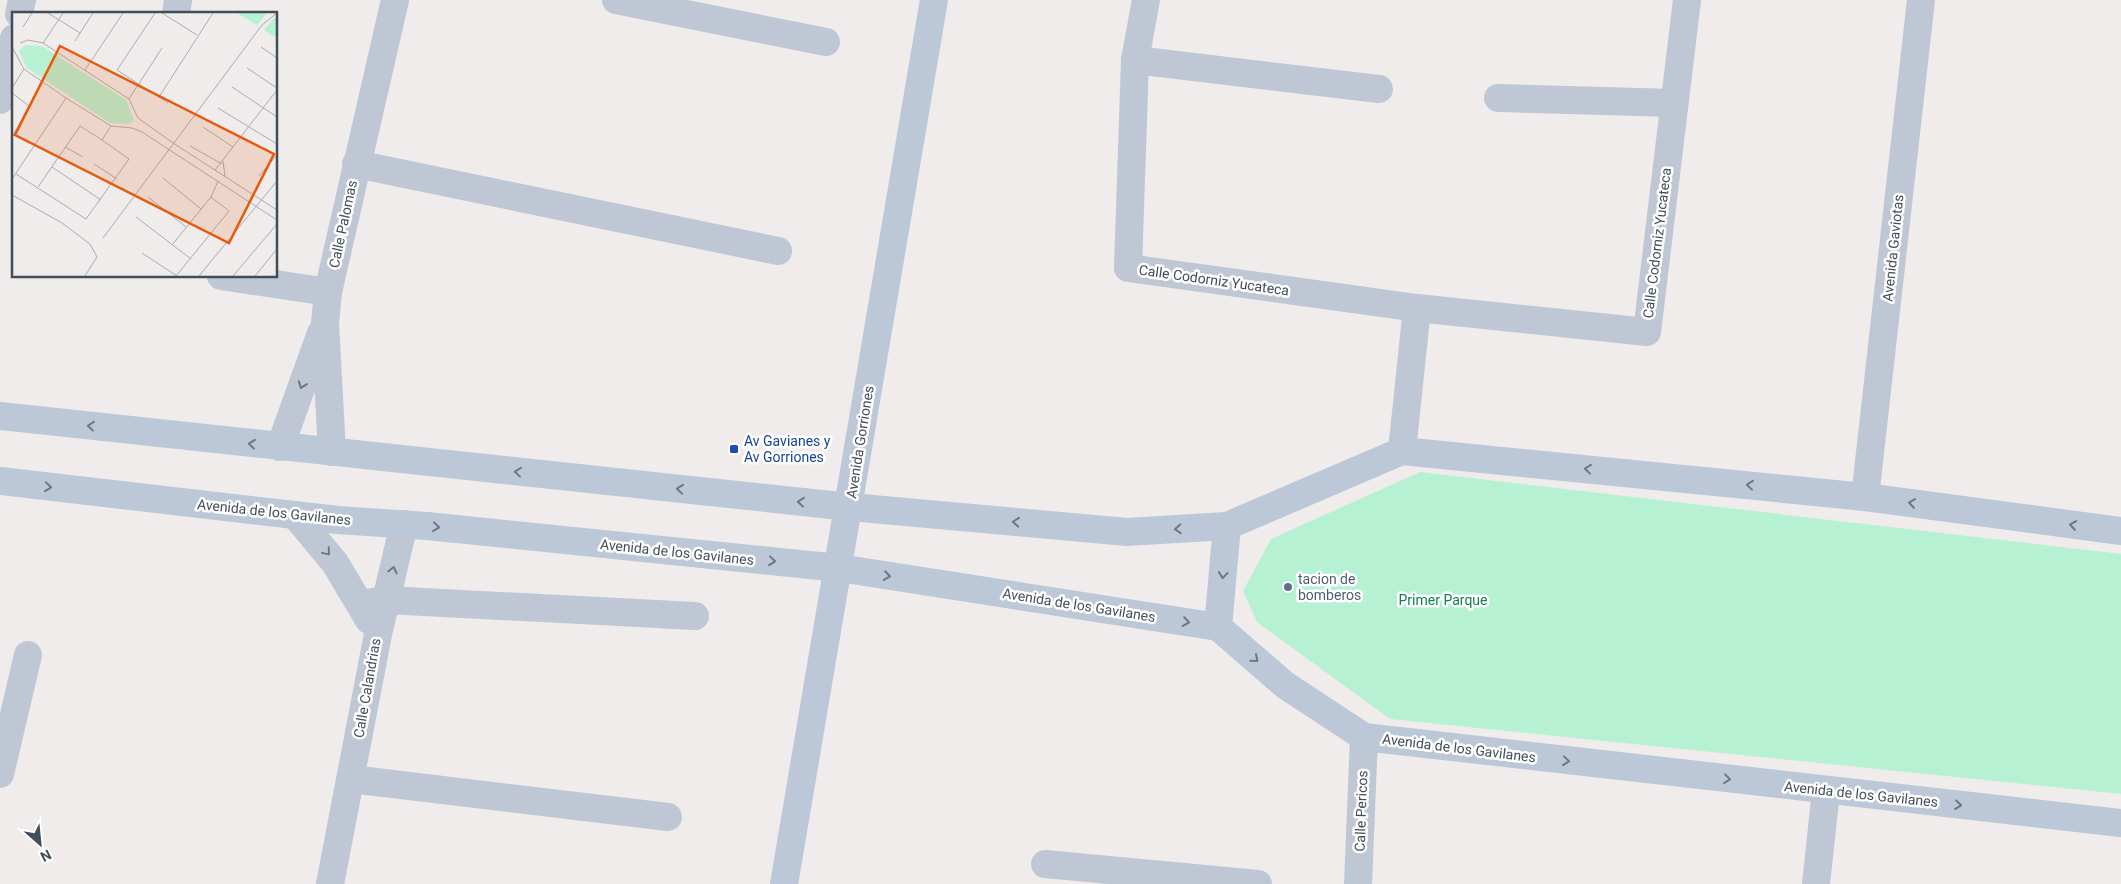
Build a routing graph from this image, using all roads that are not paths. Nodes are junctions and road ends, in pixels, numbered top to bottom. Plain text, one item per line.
1 (395, 0) edge
2 (616, 0) edge
3 (934, 0) edge
4 (1146, 0) edge
5 (1687, 0) edge
6 (1921, 0) edge
7 (826, 42) dead end
8 (12, 47) edge
9 (1135, 60) junction
10 (1379, 88) dead end
11 (1498, 98) dead end
12 (0, 100) edge
13 (1674, 103) junction
14 (356, 164) junction
15 (778, 251) dead end
16 (234, 278) edge
17 (328, 292) junction
18 (1417, 308) junction
19 (325, 322) junction
20 (0, 416) edge
21 (280, 447) junction
22 (1402, 451) junction
23 (332, 452) junction
24 (0, 481) edge
25 (1865, 497) junction
26 (850, 507) junction
27 (296, 515) junction
28 (404, 524) junction
29 (1226, 526) junction
30 (2121, 531) edge
31 (839, 568) junction
32 (386, 600) junction
33 (360, 604) junction
34 (695, 616) dead end
35 (1218, 627) junction
36 (378, 634) junction
37 (28, 655) dead end
38 (1364, 737) junction
39 (0, 774) edge
40 (351, 779) junction
41 (1826, 791) junction
42 (668, 817) dead end
43 (2121, 823) edge
44 (1044, 864) dead end
45 (1137, 878) edge
46 (330, 884) edge
47 (784, 884) edge
48 (1258, 884) edge
49 (1358, 884) edge
50 (1816, 884) edge

1 - 14 street, Calle Palomas
2 - 7 street
3 - 26 main road, Avenida Gorriones
4 - 9 street, Calle Codorniz Yucateca
5 - 13 street, Calle Codorniz Yucateca
6 - 25 street, Avenida Gaviotas
8 - 12 street
9 - 10 street
9 - 18 street, Calle Codorniz Yucateca
11 - 13 street
13 - 18 street, Calle Codorniz Yucateca
14 - 15 street
14 - 17 street, Calle Palomas
16 - 17 street
17 - 19 street, Calle Palomas
18 - 22 street
19 -> 21 street
19 - 23 street, Calle Palomas
21 -> 20 main road
21 - 23 main road
25 -> 22 main road
22 - 29 main road
26 -> 23 main road
24 -> 27 main road, Avenida de los Gavilanes
30 -> 25 main road
29 -> 26 main road
26 - 31 main road, Avenida Gorriones
27 - 28 main road, Avenida de los Gavilanes
27 -> 33 street, Calle Calandrias
28 -> 31 main road, Avenida de los Gavilanes
32 -> 28 street
29 -> 35 main road
31 -> 35 main road, Avenida de los Gavilanes
31 - 47 main road, Avenida Gorriones
32 - 33 street
32 - 34 street
32 - 36 street
33 - 36 street, Calle Calandrias
35 -> 38 main road, Avenida de los Gavilanes
36 - 40 street, Calle Calandrias
37 - 39 street
38 -> 41 main road, Avenida de los Gavilanes
38 - 49 street, Calle Pericos
40 - 42 street
40 - 46 street, Calle Calandrias
41 -> 43 main road, Avenida de los Gavilanes
41 - 50 street
44 - 45 street
45 - 48 street

